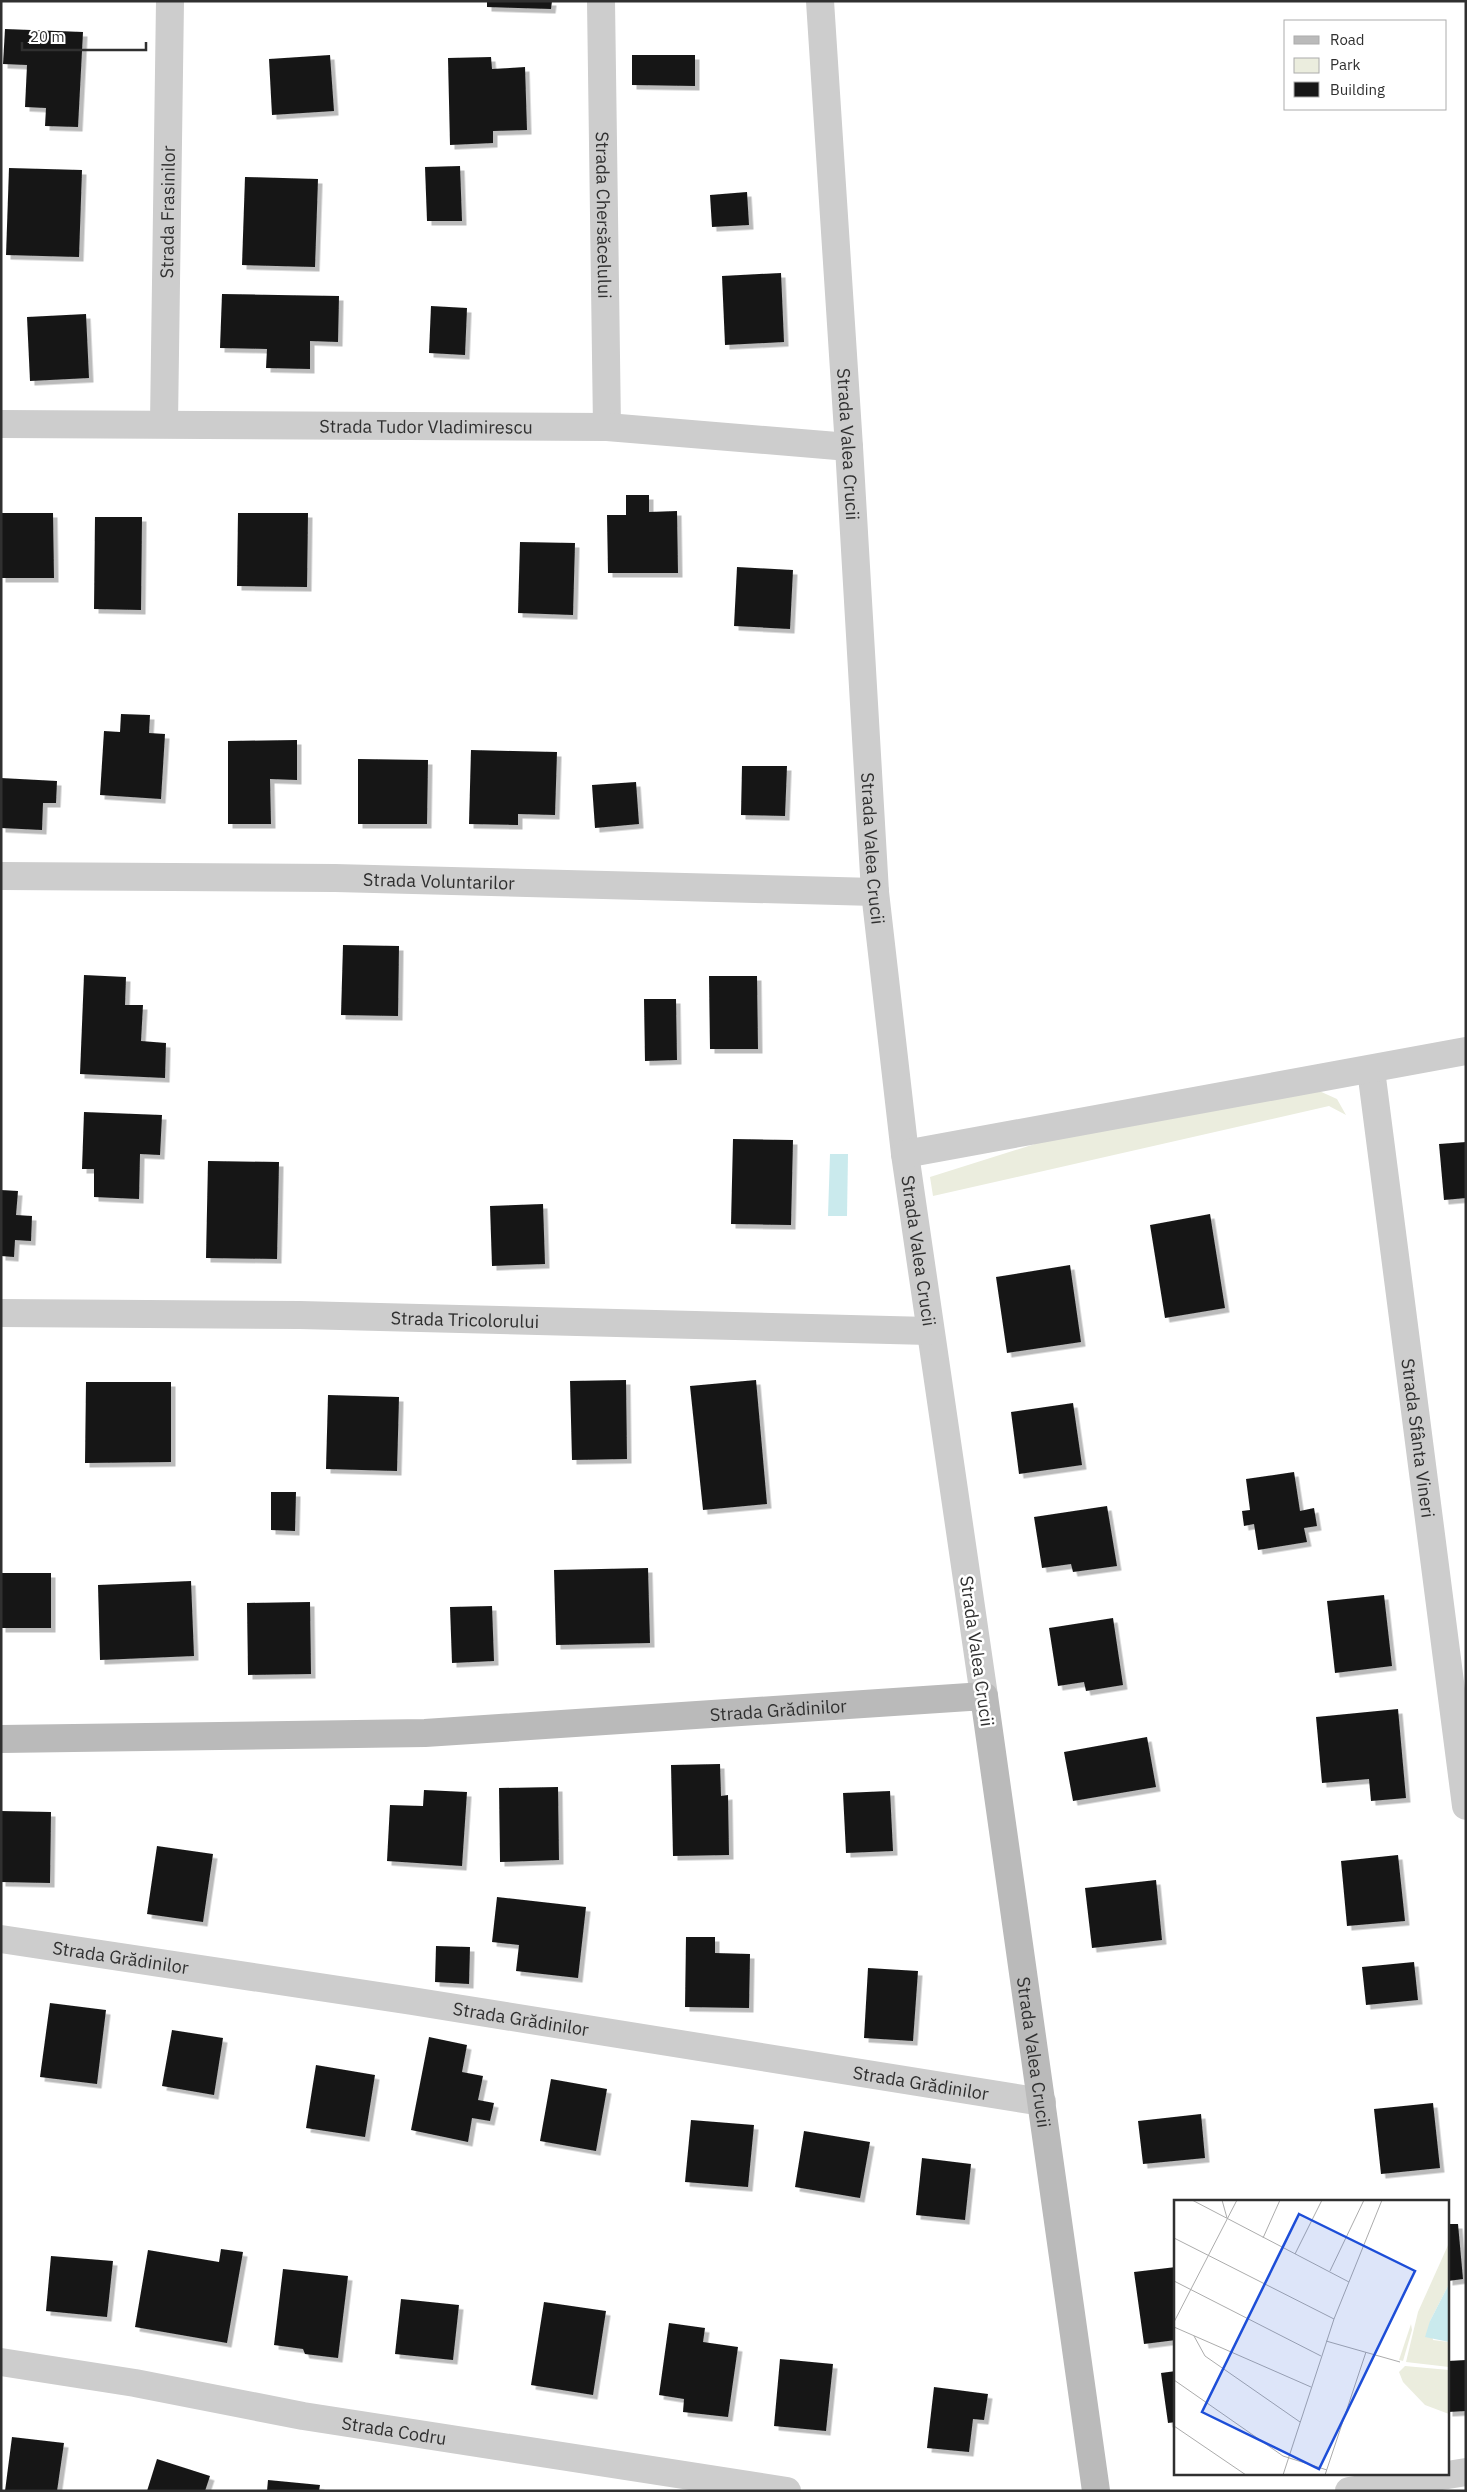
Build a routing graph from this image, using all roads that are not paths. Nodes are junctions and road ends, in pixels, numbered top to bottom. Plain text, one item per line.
1 (170, 1) edge
2 (601, 1) edge
3 (820, 1) edge
4 (164, 423) junction
5 (1, 424) edge
6 (607, 427) junction
7 (849, 447) junction
8 (1, 876) edge
9 (875, 892) junction
10 (1466, 1051) edge
11 (1371, 1070) junction
12 (904, 1154) junction
13 (1, 1313) edge
14 (929, 1331) junction
15 (984, 1696) junction
16 (1, 1739) edge
17 (1466, 1806) edge
18 (1, 1939) edge
19 (1042, 2102) junction
20 (1, 2362) edge
21 (1466, 2472) edge
22 (787, 2491) edge
23 (1096, 2491) edge
24 (1349, 2491) edge

1 - 4 street, Strada Frasinilor
2 - 6 street, Strada Chersăcelului
3 - 7 street, Strada Valea Crucii
4 - 5 street, Strada Tudor Vladimirescu
4 - 6 street, Strada Tudor Vladimirescu
6 - 7 street, Strada Tudor Vladimirescu
7 - 9 street, Strada Valea Crucii
8 - 9 street, Strada Voluntarilor
9 - 12 street, Strada Valea Crucii
10 - 11 street
11 - 12 street
11 - 17 street, Strada Sfânta Vineri
12 - 14 street, Strada Valea Crucii
13 - 14 street, Strada Tricolorului
14 - 15 street, Strada Valea Crucii
15 - 16 street, Strada Grădinilor
15 - 19 street, Strada Valea Crucii
18 - 19 street, Strada Grădinilor
19 - 23 street, Strada Valea Crucii
20 - 22 street, Strada Codru
21 - 24 street

